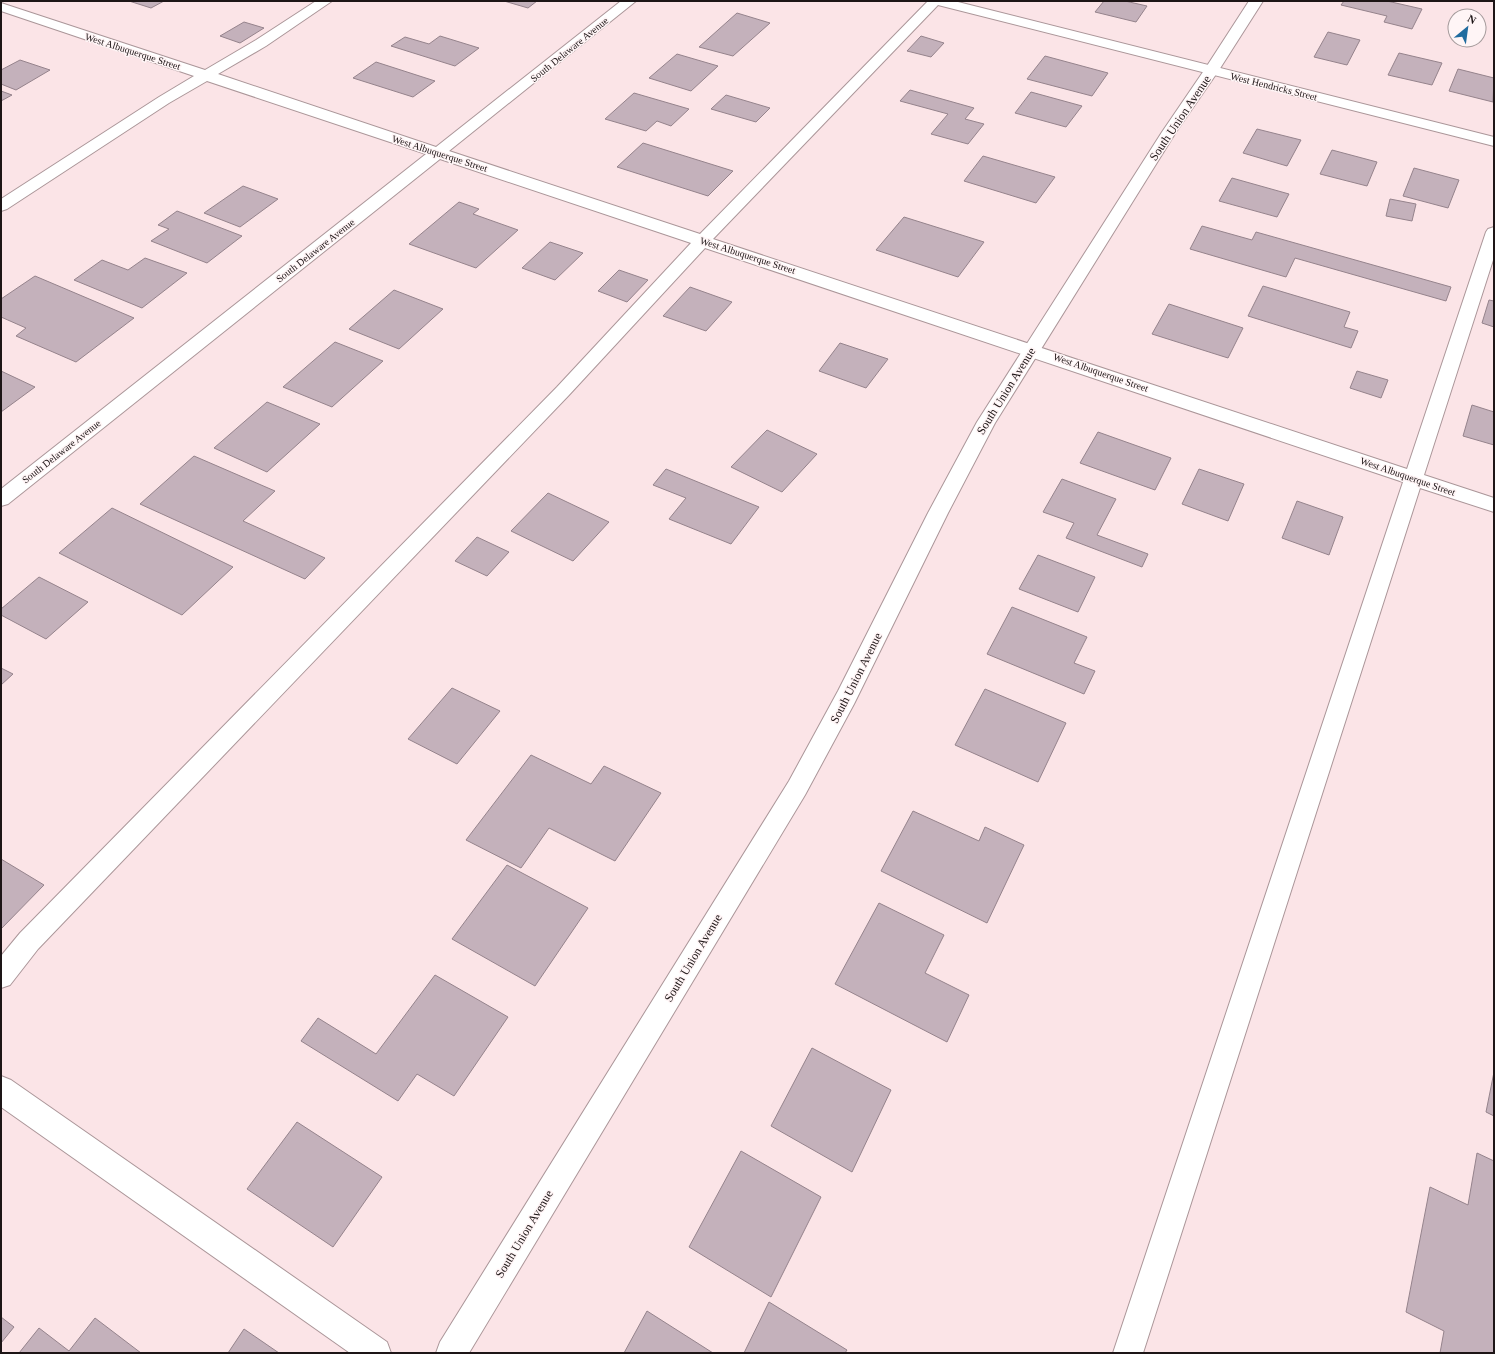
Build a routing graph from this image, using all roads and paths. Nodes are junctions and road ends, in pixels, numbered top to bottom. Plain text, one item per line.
1 (24, 1) edge
2 (325, 1) edge
3 (629, 1) edge
4 (935, 1) edge
5 (938, 1) edge
6 (1256, 1) edge
7 (3, 10) edge
8 (1212, 70) junction
9 (206, 75) junction
10 (1494, 142) edge
11 (439, 152) junction
12 (1, 206) edge
13 (1494, 232) edge
14 (703, 240) junction
15 (1032, 349) junction
16 (1413, 477) junction
17 (1, 499) edge
18 (1494, 504) edge
19 (1, 976) edge
20 (1, 1090) edge
21 (376, 1353) edge
22 (451, 1353) edge
23 (1128, 1353) edge

1 - 7 street
2 - 9 street
3 - 11 street, South Delaware Avenue
4 - 14 street
5 - 8 street, West Hendricks Street
6 - 8 street, South Union Avenue
7 - 9 street, West Albuquerque Street
8 - 10 street, West Hendricks Street
8 - 15 street, South Union Avenue
9 - 11 street, West Albuquerque Street
9 - 12 street
11 - 14 street, West Albuquerque Street
11 - 17 street, South Delaware Avenue
13 - 16 street
14 - 15 street, West Albuquerque Street
14 - 19 street
15 - 16 street, West Albuquerque Street
15 - 22 street, South Union Avenue
16 - 18 street, West Albuquerque Street
16 - 23 street
20 - 21 street

